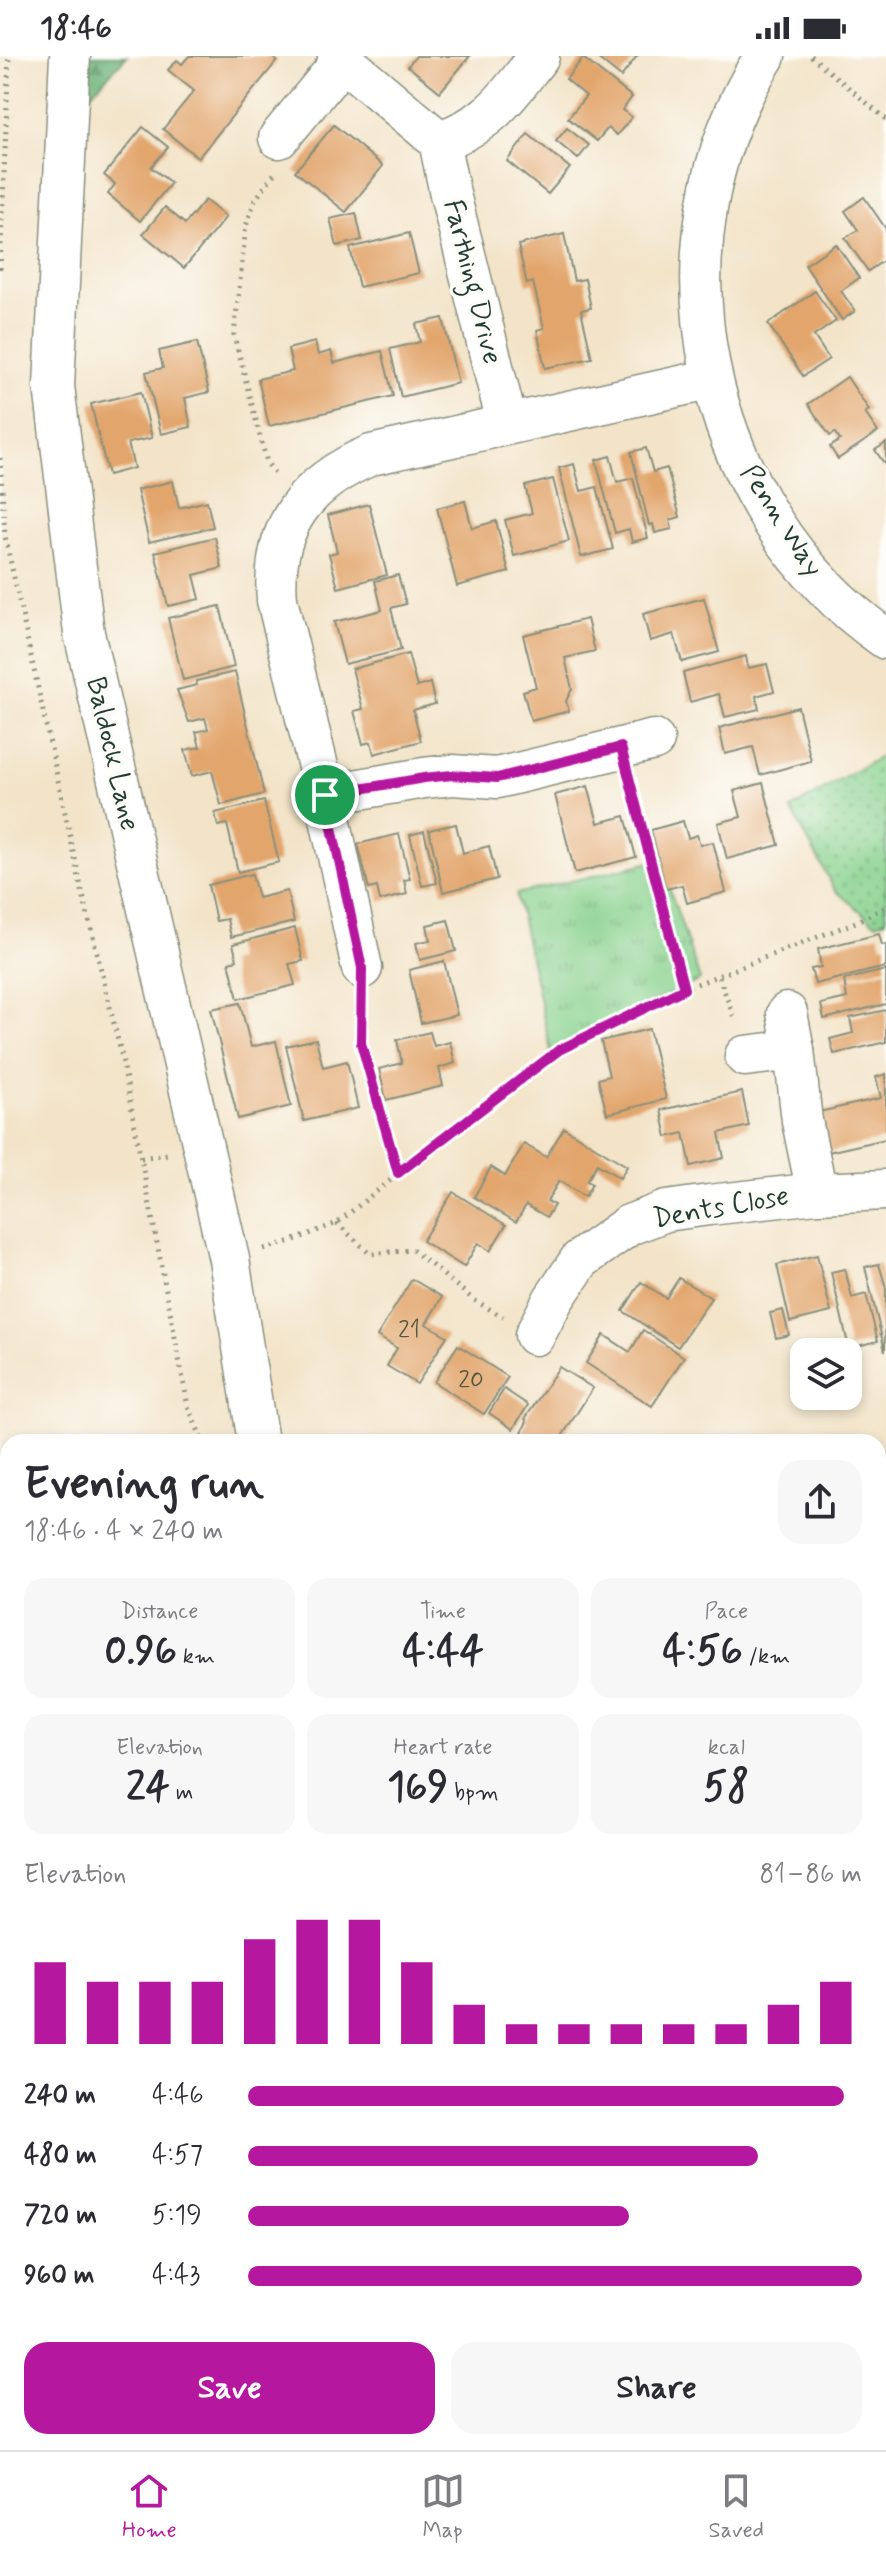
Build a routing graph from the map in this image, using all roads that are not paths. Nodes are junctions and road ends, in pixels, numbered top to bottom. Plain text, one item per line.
1 (70, 56) edge
2 (539, 56) edge
3 (765, 56) edge
4 (340, 58) edge
5 (279, 138) road end
6 (439, 141) junction
7 (712, 379) junction
8 (507, 423) junction
9 (886, 639) edge
10 (638, 744) road end
11 (325, 795) junction
12 (362, 968) road end
13 (745, 1056) road end
14 (886, 1190) edge
15 (817, 1193) junction
16 (535, 1335) road end
17 (257, 1434) edge

1 - 17 street, Baldock Lane
2 - 6 street
3 - 7 street, Penn Way
4 - 5 street
4 - 6 street
6 - 8 street, Farthing Drive
7 - 8 street
7 - 9 street, Penn Way
8 - 11 street
10 - 11 street
11 - 12 street
13 - 15 street, Dents Close
14 - 15 street, Dents Close
15 - 16 street, Dents Close

